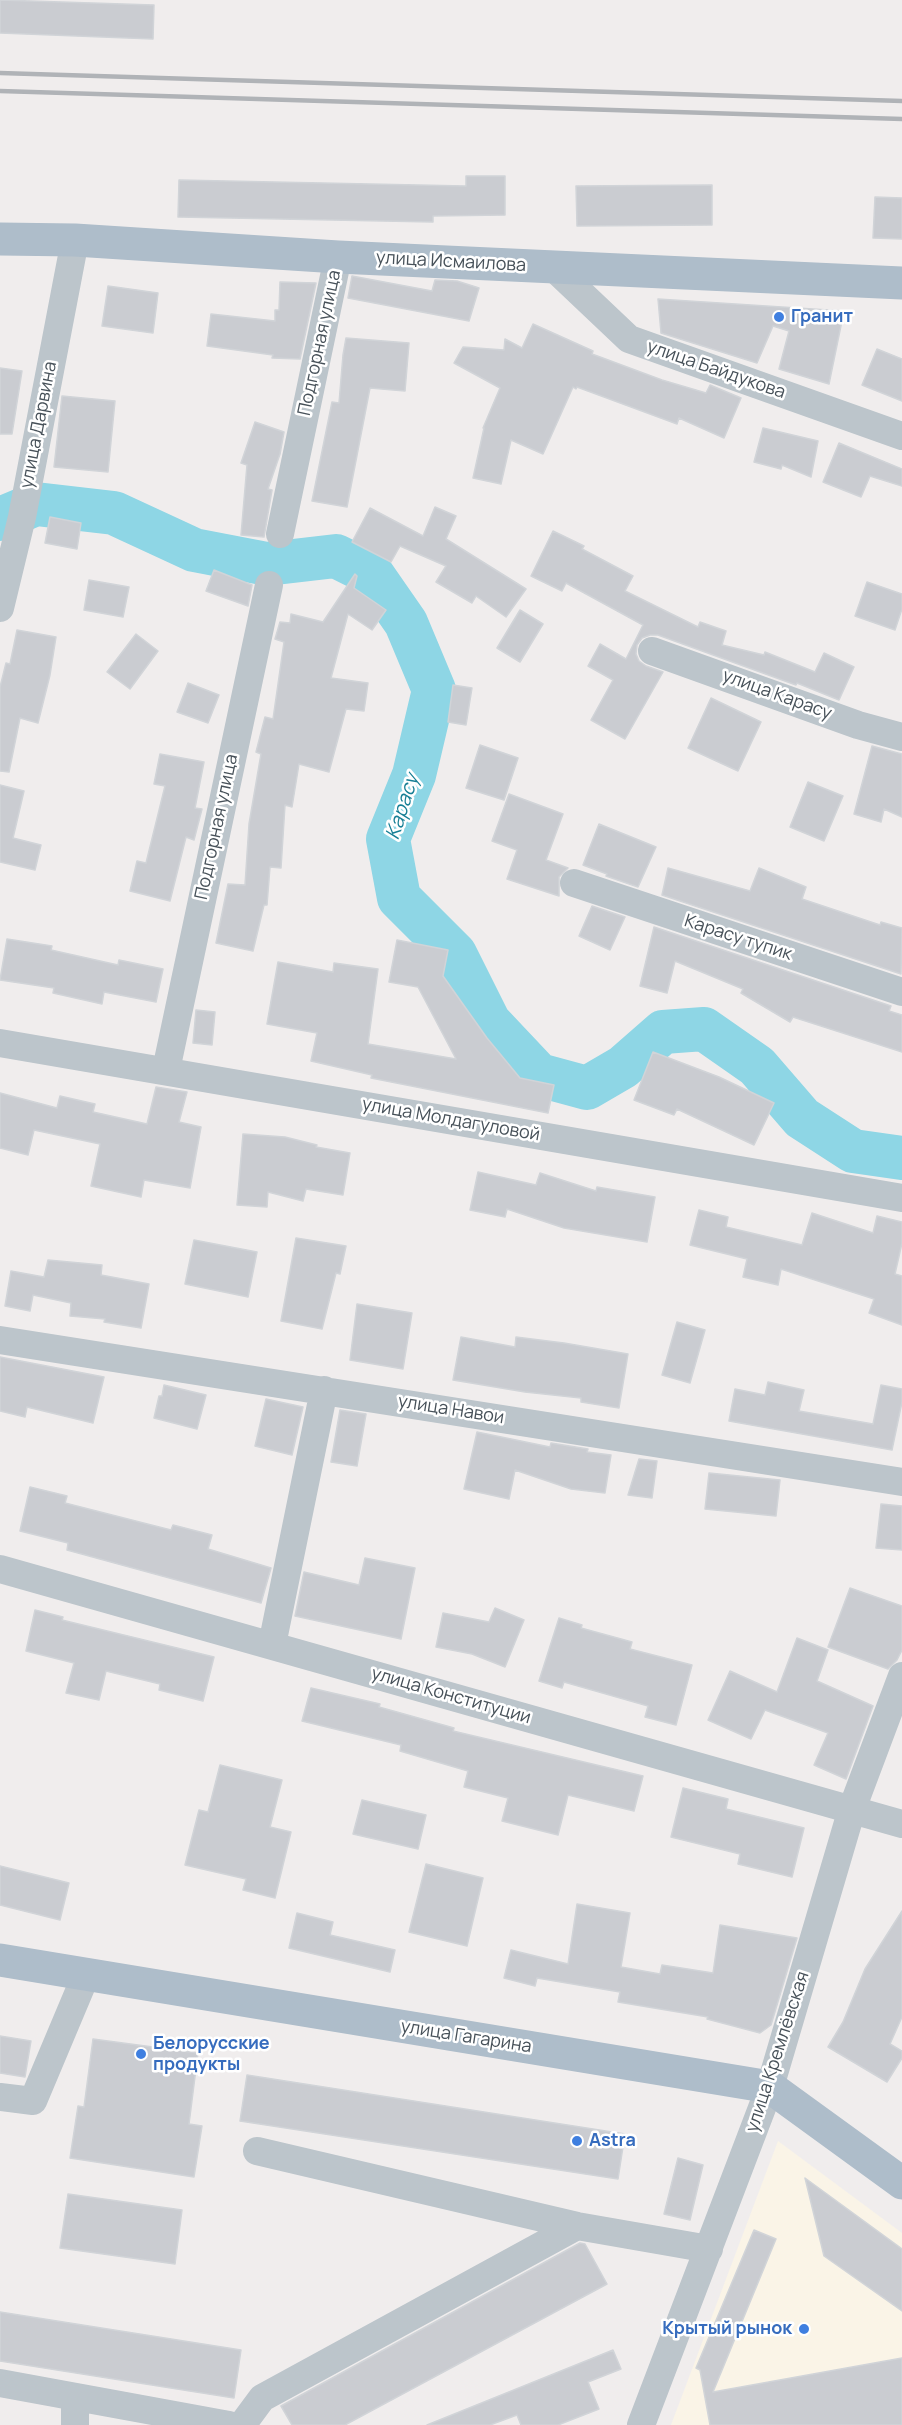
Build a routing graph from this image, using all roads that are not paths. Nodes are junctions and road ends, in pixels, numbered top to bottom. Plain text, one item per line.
1 (0, 238) edge
2 (75, 240) junction
3 (339, 257) junction
4 (553, 267) junction
5 (902, 283) edge
6 (902, 436) edge
7 (280, 534) dead end
8 (269, 585) dead end
9 (0, 608) edge
10 (652, 651) dead end
11 (902, 737) edge
12 (574, 883) dead end
13 (902, 992) edge
14 (0, 1043) edge
15 (166, 1070) junction
16 (901, 1195) edge
17 (0, 1340) edge
18 (324, 1390) junction
19 (902, 1482) edge
20 (0, 1569) edge
21 (272, 1645) junction
22 (902, 1676) edge
23 (852, 1809) junction
24 (902, 1824) edge
25 (0, 1960) edge
26 (86, 1975) junction
27 (770, 2087) junction
28 (0, 2097) edge
29 (257, 2151) dead end
30 (902, 2183) edge
31 (577, 2226) junction
32 (709, 2249) junction
33 (0, 2384) edge
34 (75, 2412) edge
35 (229, 2425) edge
36 (242, 2425) edge
37 (641, 2425) edge

1 - 2 main road, улица Исмаилова
2 - 3 main road, улица Исмаилова
2 - 9 street, улица Дарвина
3 - 4 main road, улица Исмаилова
3 - 7 street, Подгорная улица
4 - 5 main road, улица Исмаилова
4 - 6 street, улица Байдукова
8 - 15 street, Подгорная улица
10 - 11 street, улица Карасу
12 - 13 street, Карасу тупик
14 - 15 street, улица Молдагуловой
15 - 16 street, улица Молдагуловой
17 - 18 street, улица Навои
18 - 19 street, улица Навои
18 - 21 street
20 - 21 street, улица Конституции
21 - 23 street, улица Конституции
22 - 23 street, улица Кремлёвская
23 - 24 street, улица Конституции
23 - 27 street, улица Кремлёвская
25 - 26 main road, улица Гагарина
26 - 27 main road, улица Гагарина
26 - 28 street
27 - 30 main road, улица Гагарина
27 - 32 street, улица Кремлёвская
29 - 31 street
31 - 32 street
31 - 36 street
32 - 37 street, улица Кремлёвская
33 - 34 street
34 - 35 street

